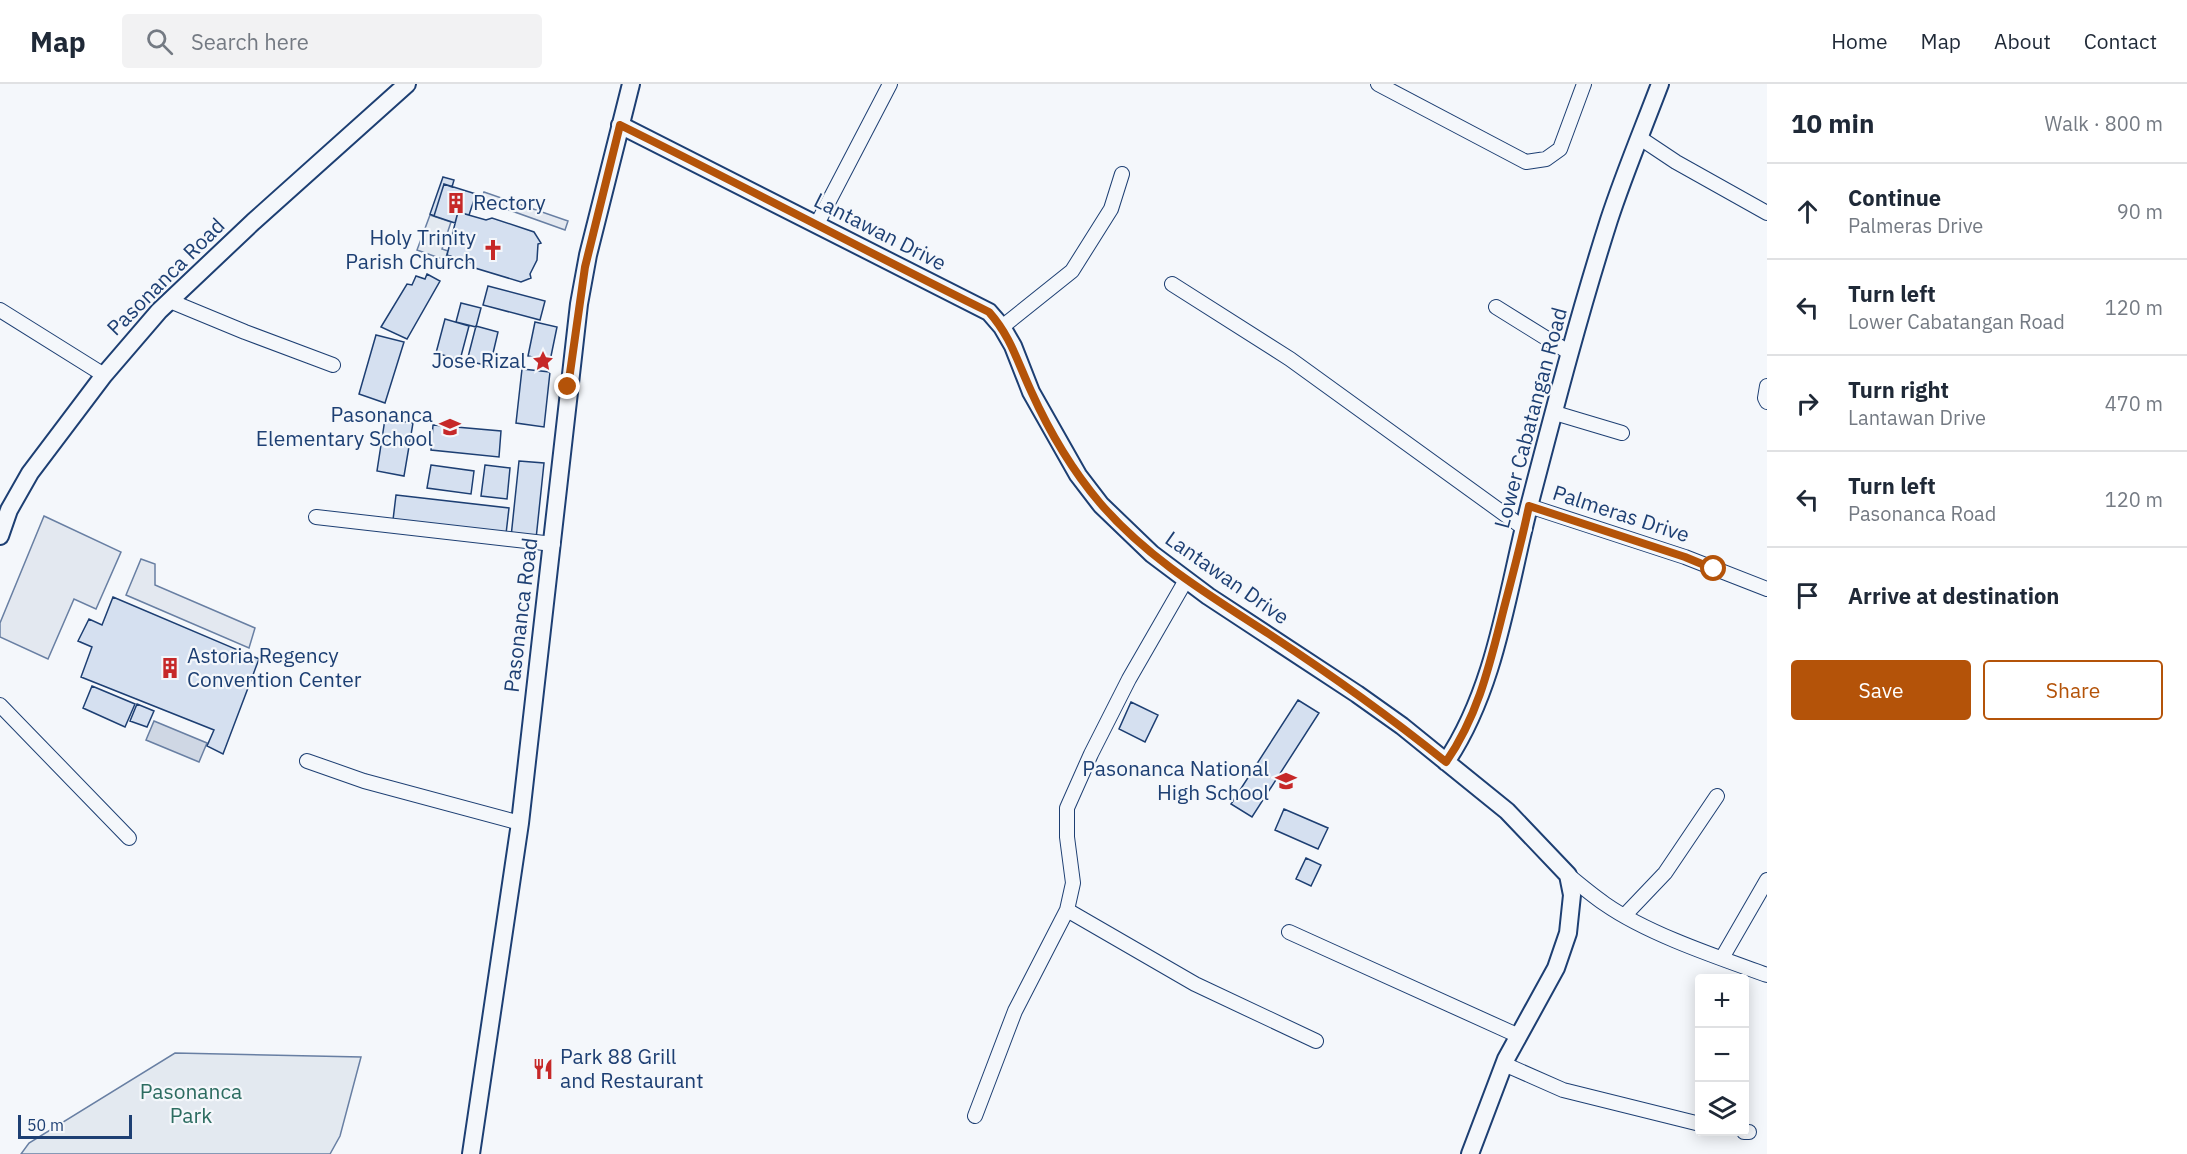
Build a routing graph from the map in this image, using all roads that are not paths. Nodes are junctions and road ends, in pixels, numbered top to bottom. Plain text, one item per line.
1 (406, 84) edge
2 (631, 84) edge
3 (890, 84) edge
4 (1378, 84) edge
5 (1584, 84) edge
6 (1660, 84) edge
7 (620, 125) junction
8 (1640, 138) junction
9 (1122, 174) dead end
10 (1767, 213) edge
11 (817, 224) junction
12 (1172, 284) dead end
13 (170, 301) junction
14 (1496, 307) dead end
15 (0, 310) edge
16 (1002, 327) junction
17 (1570, 353) junction
18 (333, 365) dead end
19 (104, 375) junction
20 (1767, 386) edge
21 (1767, 402) edge
22 (1555, 413) junction
23 (1622, 433) dead end
24 (1529, 506) junction
25 (316, 517) dead end
26 (1525, 529) junction
27 (0, 536) edge
28 (552, 544) junction
29 (1186, 580) junction
30 (1767, 589) edge
31 (0, 705) edge
32 (307, 761) dead end
33 (1446, 762) junction
34 (1717, 796) dead end
35 (520, 823) junction
36 (129, 838) dead end
37 (1568, 875) junction
38 (1767, 880) edge
39 (1067, 910) junction
40 (1625, 915) junction
41 (1289, 932) dead end
42 (1722, 958) junction
43 (1767, 975) edge
44 (1519, 1036) junction
45 (1316, 1041) dead end
46 (1504, 1064) junction
47 (975, 1116) dead end
48 (1695, 1123) edge
49 (471, 1154) edge
50 (1470, 1154) edge

1 - 13 street, Pasonanca Road
2 - 7 street, Pasonanca Road
3 - 11 street
4 - 5 street
6 - 8 street, Lower Cabatangan Road
7 - 11 street, Lantawan Drive
7 - 28 street, Pasonanca Road
8 - 10 street
8 - 17 street, Lower Cabatangan Road
9 - 16 street
11 - 16 street, Lantawan Drive
12 - 26 street
13 - 18 street
13 - 19 street, Pasonanca Road
14 - 17 street
15 - 19 street
16 - 29 street, Lantawan Drive
17 - 22 street, Lower Cabatangan Road
19 - 27 street, Pasonanca Road
20 - 21 street
22 - 23 street
22 - 24 street, Lower Cabatangan Road
24 - 26 street, Lower Cabatangan Road
24 - 30 street, Palmeras Drive
25 - 28 street
26 - 33 street, Lower Cabatangan Road
28 - 35 street, Pasonanca Road
29 - 33 street, Lantawan Drive
29 - 39 street
31 - 36 street
32 - 35 street
33 - 37 street, Lantawan Drive
34 - 40 street
35 - 49 street, Pasonanca Road
37 - 40 street, Lantawan Drive
37 - 44 street
38 - 42 street
39 - 45 street
39 - 47 street
40 - 42 street, Lantawan Drive
41 - 44 street
42 - 43 street, Lantawan Drive
44 - 46 street
46 - 48 street
46 - 50 street

